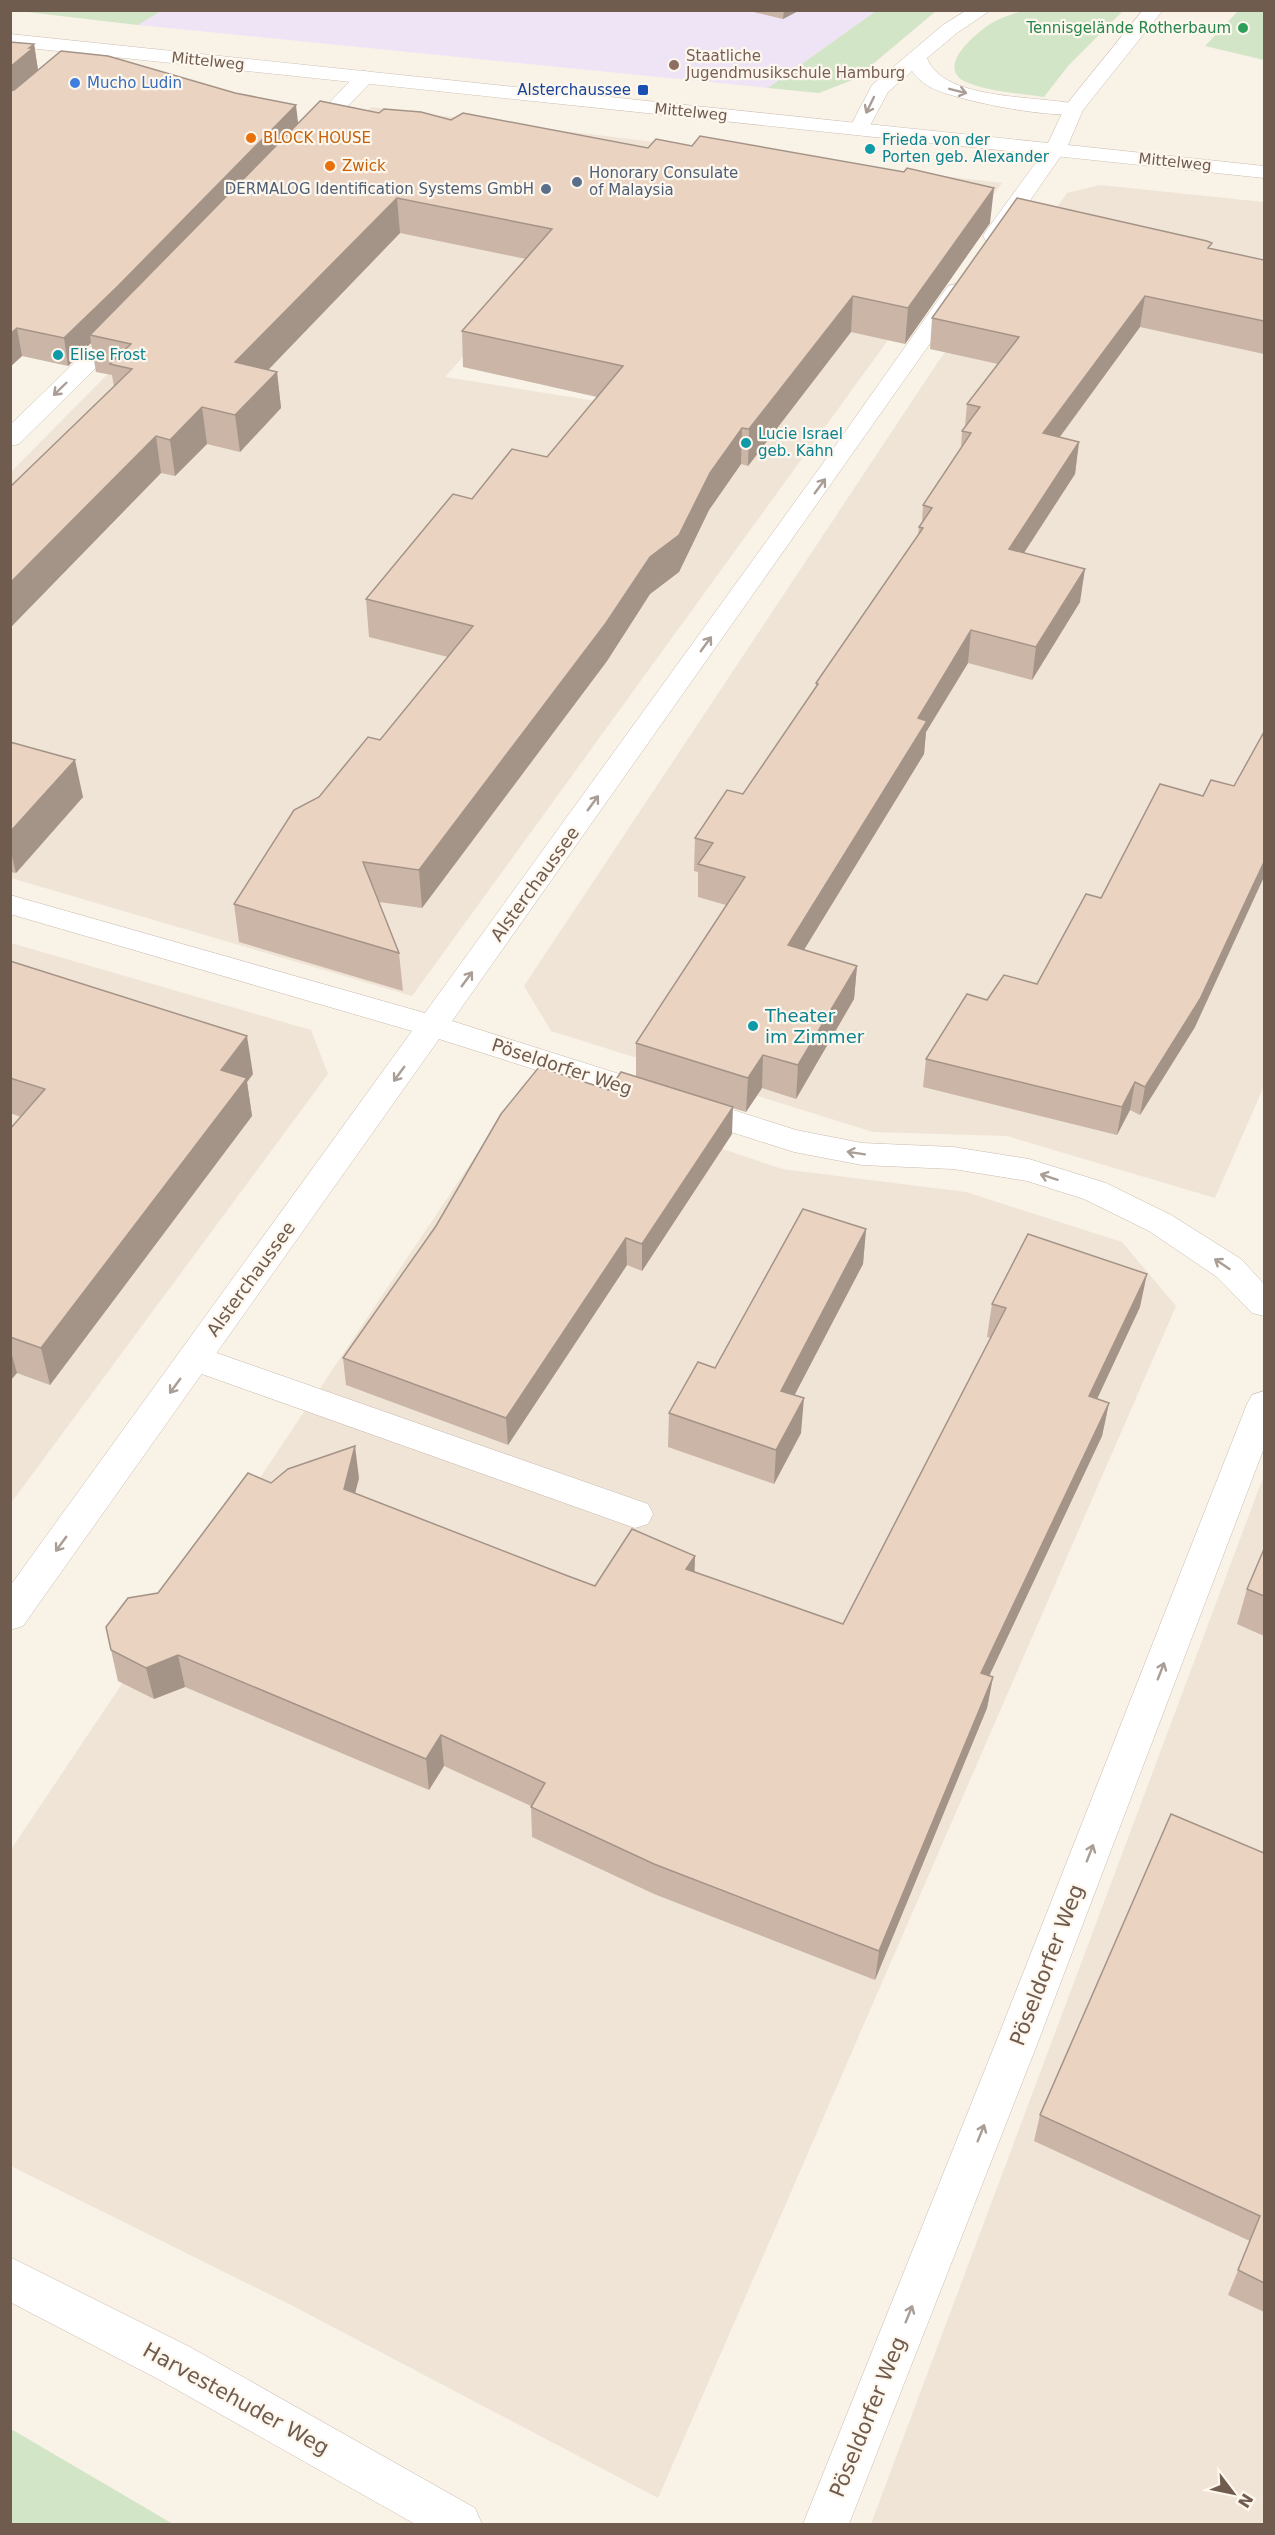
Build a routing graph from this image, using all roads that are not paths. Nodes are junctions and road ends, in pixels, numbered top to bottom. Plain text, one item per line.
1 (982, 10) edge
2 (1155, 10) edge
3 (10, 40) edge
4 (85, 48) junction
5 (917, 57) junction
6 (68, 62) edge
7 (365, 77) junction
8 (1072, 109) junction
9 (859, 129) junction
10 (1055, 150) junction
11 (293, 153) edge
12 (1264, 172) edge
13 (140, 311) edge
14 (10, 439) edge
15 (10, 904) edge
16 (433, 1026) junction
17 (1264, 1304) edge
18 (194, 1358) junction
19 (1264, 1404) edge
20 (635, 1514) dead end
21 (10, 1615) edge
22 (10, 2278) edge
23 (459, 2524) edge
24 (826, 2524) edge

1 - 5 street
2 - 8 street, Alsterchaussee
3 - 4 street, Mittelweg
4 - 6 street
4 - 7 street, Mittelweg
5 -> 8 street
5 -> 9 street
7 - 9 street, Mittelweg
7 - 11 street
8 - 10 street, Alsterchaussee
9 - 10 street, Mittelweg
10 - 12 street, Mittelweg
16 -> 10 street, Alsterchaussee
13 -> 14 street
15 - 16 street, Pöseldorfer Weg
17 -> 16 street, Pöseldorfer Weg
16 -> 18 street, Alsterchaussee
18 - 20 street
18 -> 21 street, Alsterchaussee
24 -> 19 street, Pöseldorfer Weg
22 - 23 street, Harvestehuder Weg

